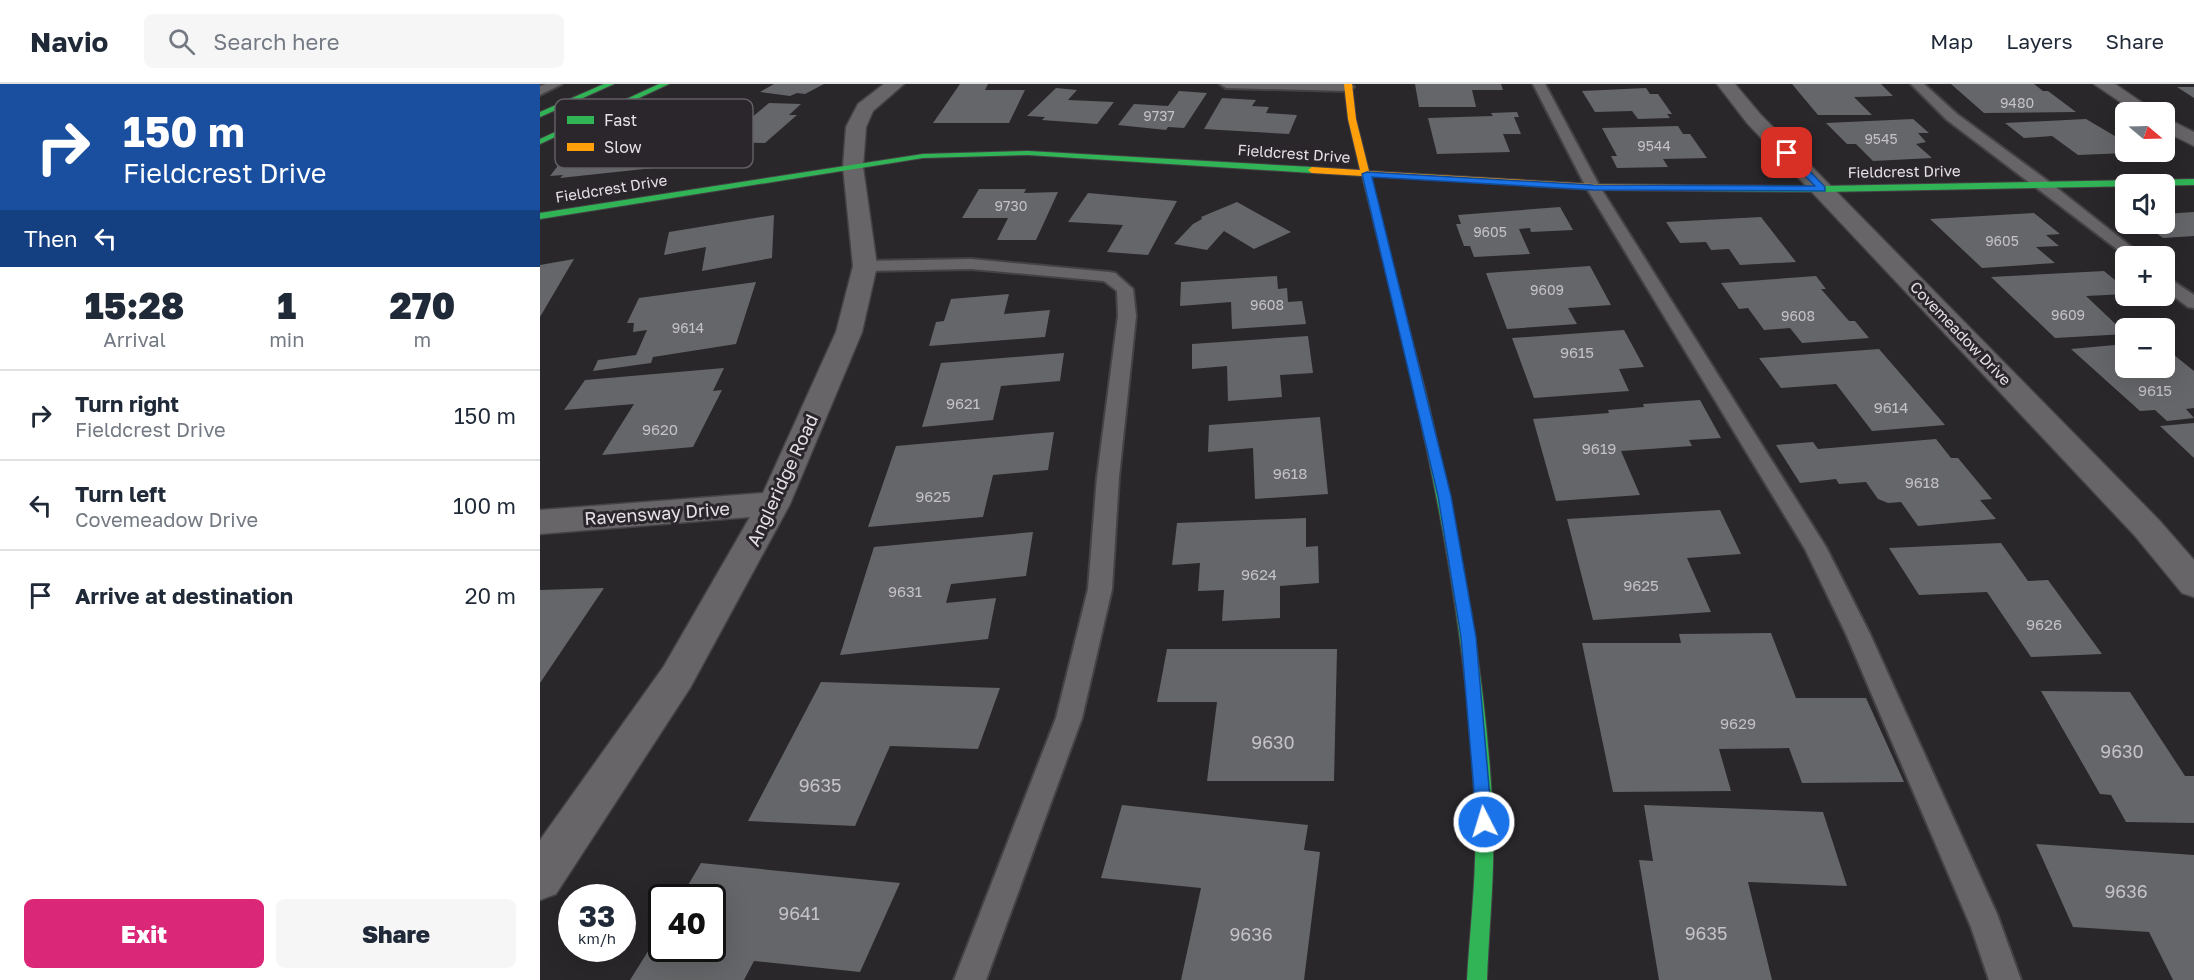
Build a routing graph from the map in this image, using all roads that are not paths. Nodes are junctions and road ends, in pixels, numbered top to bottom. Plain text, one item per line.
1 (556, 84) edge
2 (610, 84) edge
3 (665, 84) edge
4 (895, 84) edge
5 (1226, 84) edge
6 (1539, 84) edge
7 (1726, 84) edge
8 (1917, 84) edge
9 (2103, 84) edge
10 (1348, 85) edge
11 (540, 91) edge
12 (576, 99) edge
13 (633, 99) edge
14 (2131, 102) edge
15 (555, 108) edge
16 (540, 115) edge
17 (2175, 129) edge
18 (555, 135) edge
19 (2194, 140) edge
20 (540, 142) edge
21 (853, 166) junction
22 (1367, 174) junction
23 (2194, 182) edge
24 (2043, 184) junction
25 (1593, 188) junction
26 (1822, 189) junction
27 (540, 216) edge
28 (2122, 246) edge
29 (865, 266) junction
30 (2175, 288) edge
31 (2194, 303) edge
32 (774, 504) junction
33 (540, 522) edge
34 (2194, 584) edge
35 (540, 878) edge
36 (970, 980) edge
37 (1477, 980) edge
38 (2005, 980) edge

1 - 11 lane
2 - 12 street
3 - 13 street
4 - 21 street, Angleridge Road
5 - 10 lane
6 - 25 lane
7 - 26 street, Covemeadow Drive
8 - 24 lane
9 - 14 street
10 - 22 street
15 - 16 street
17 - 19 street
18 - 20 street
21 - 22 street, Fieldcrest Drive
21 - 27 street, Fieldcrest Drive
21 - 29 street, Angleridge Road
22 - 25 street, Fieldcrest Drive
22 - 37 street
23 - 24 street, Fieldcrest Drive
24 - 26 street, Fieldcrest Drive
24 - 28 lane
25 - 26 street, Fieldcrest Drive
25 - 38 lane
26 - 34 street, Covemeadow Drive
29 - 32 street, Angleridge Road
29 - 36 lane
30 - 31 lane
32 - 33 street, Ravensway Drive
32 - 35 street, Angleridge Road

